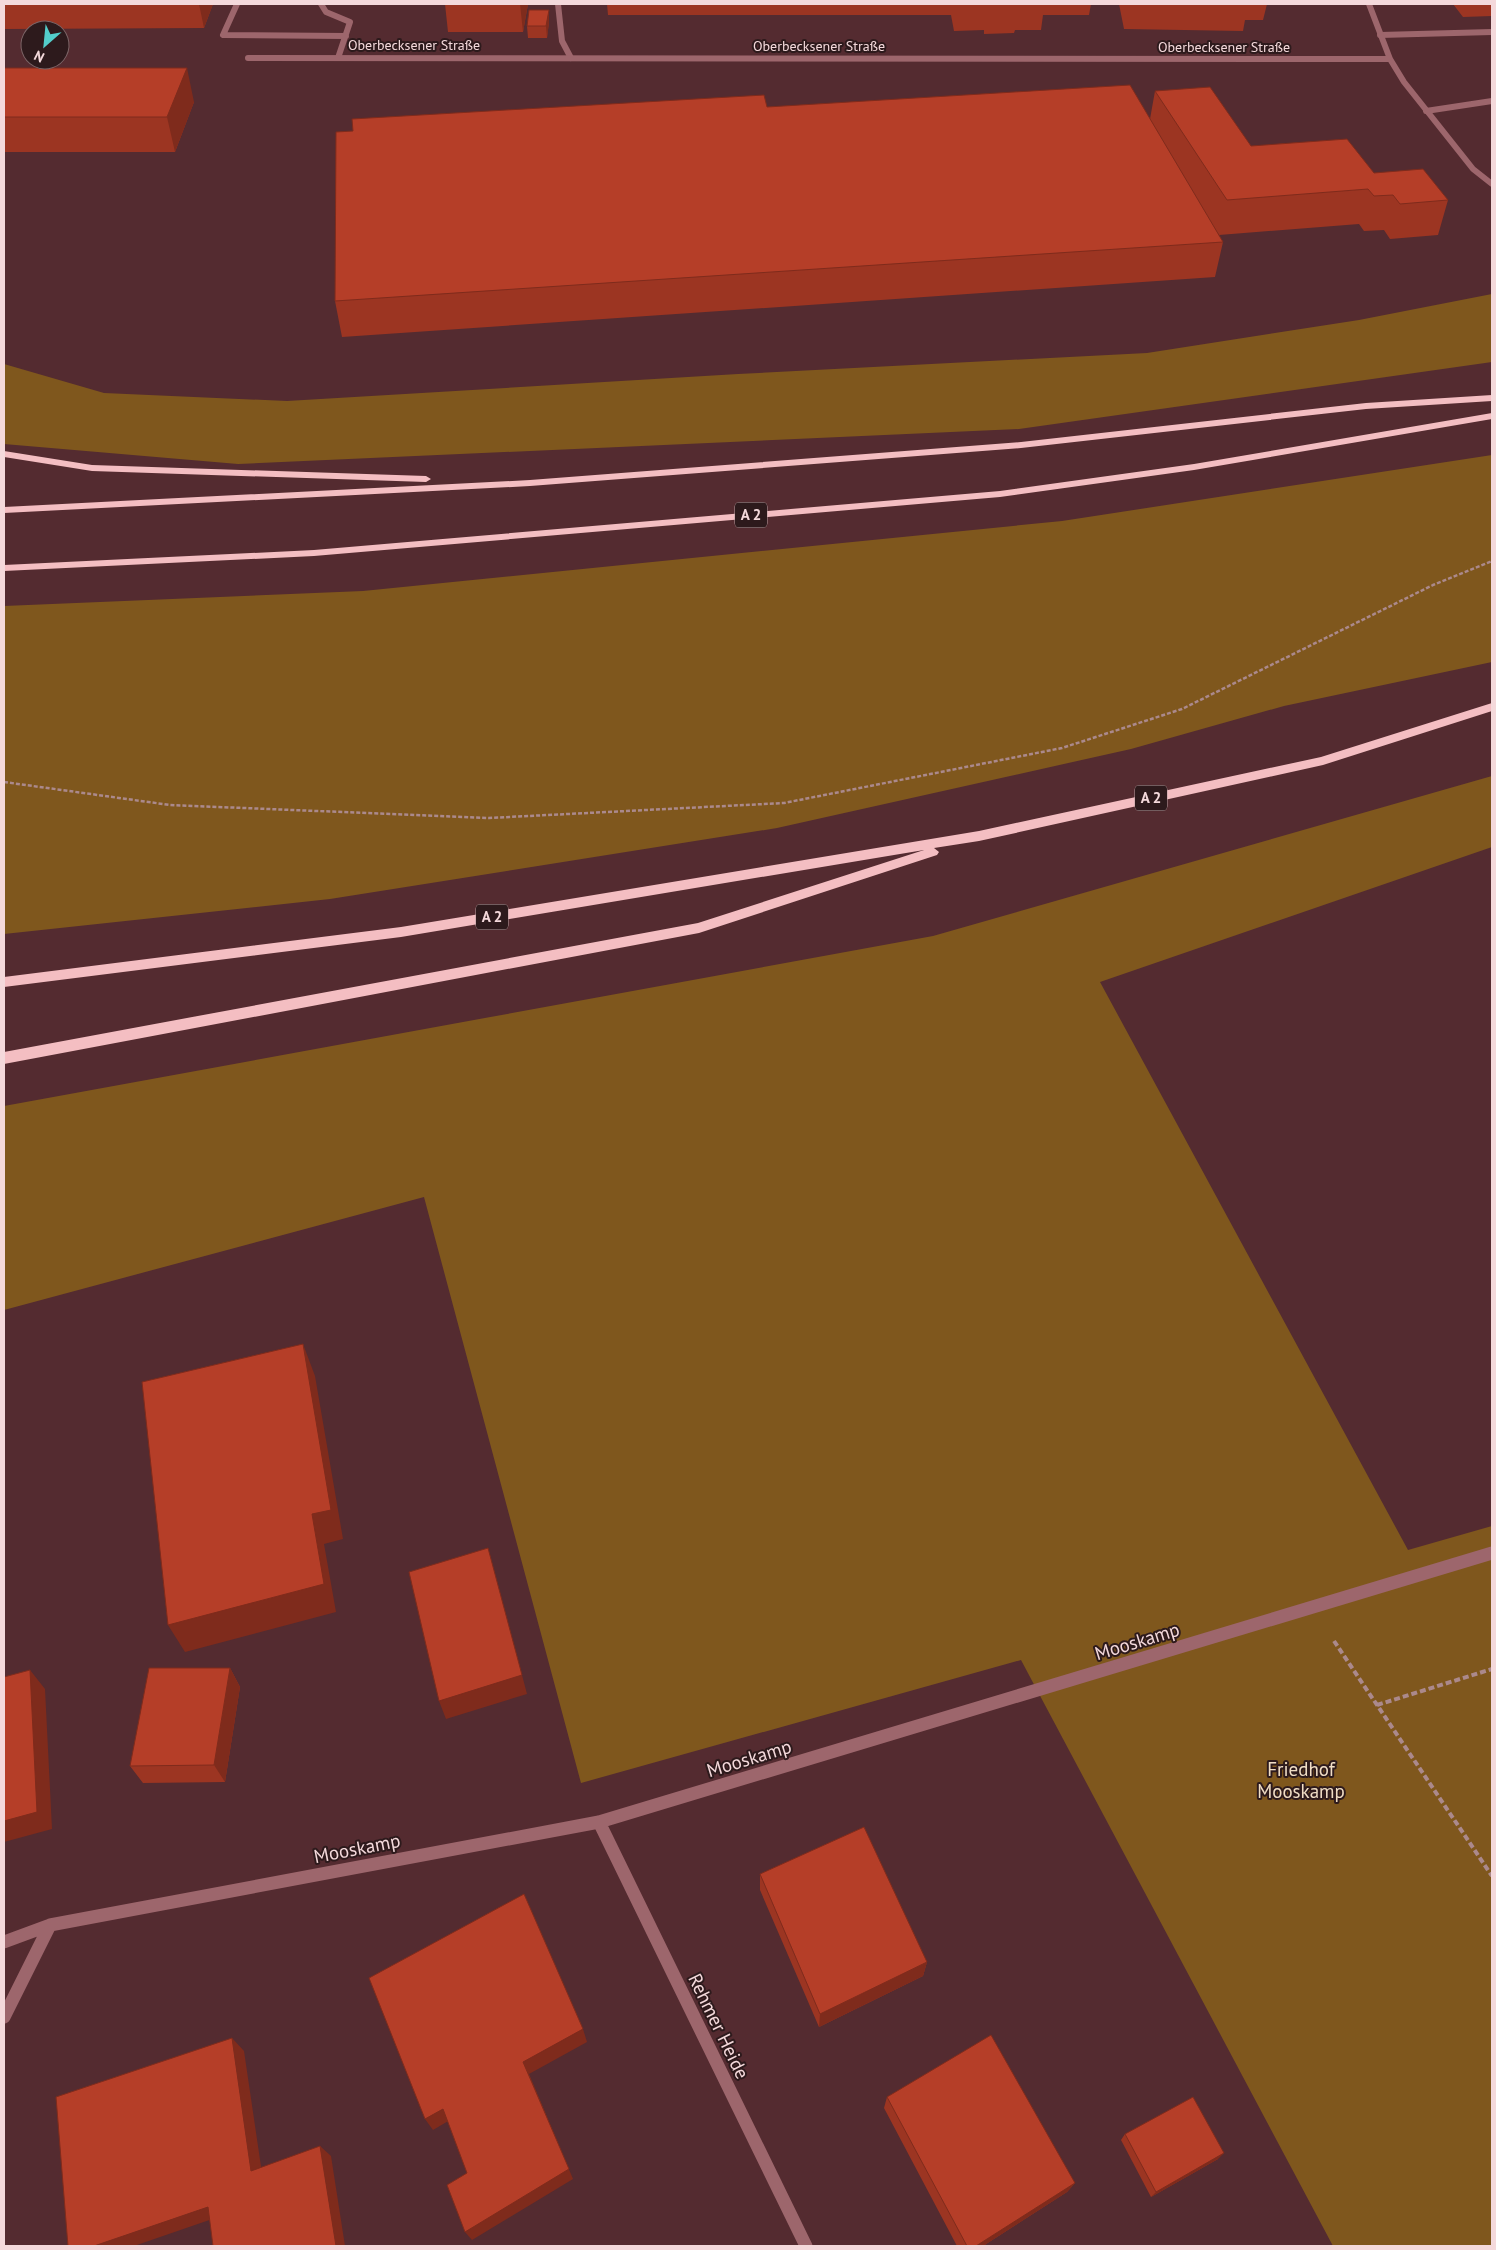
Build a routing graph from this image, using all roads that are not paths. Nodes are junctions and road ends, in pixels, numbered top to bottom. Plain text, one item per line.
1 (237, 4) edge
2 (321, 4) edge
3 (558, 4) edge
4 (1369, 4) edge
5 (1492, 32) edge
6 (1380, 35) junction
7 (346, 36) junction
8 (248, 58) dead end
9 (338, 58) junction
10 (571, 58) junction
11 (1390, 59) junction
12 (1492, 101) edge
13 (1426, 110) junction
14 (1492, 184) edge
15 (1492, 398) edge
16 (1492, 416) edge
17 (4, 454) edge
18 (530, 483) junction
19 (4, 510) edge
20 (4, 568) edge
21 (1492, 707) edge
22 (979, 836) junction
23 (4, 982) edge
24 (4, 1058) edge
25 (1492, 1553) edge
26 (599, 1822) junction
27 (50, 1925) junction
28 (4, 1942) edge
29 (4, 2017) edge
30 (806, 2246) edge

1 - 7 street
2 - 7 street
3 - 10 street
4 - 6 street
5 - 6 street
6 - 11 street
7 - 9 street
8 - 9 street, Oberbecksener Straße
9 - 10 street, Oberbecksener Straße
10 - 11 street, Oberbecksener Straße
11 - 13 street
12 - 13 street
13 - 14 street
15 - 18 highway
16 - 20 highway, A 2
17 - 18 highway
18 - 19 highway
21 - 22 highway, A 2
22 - 23 highway, A 2
22 - 24 highway
25 - 26 street, Mooskamp
26 - 27 street, Mooskamp
26 - 30 street, Rehmer Heide
27 - 28 street, Mooskamp
27 - 29 street

